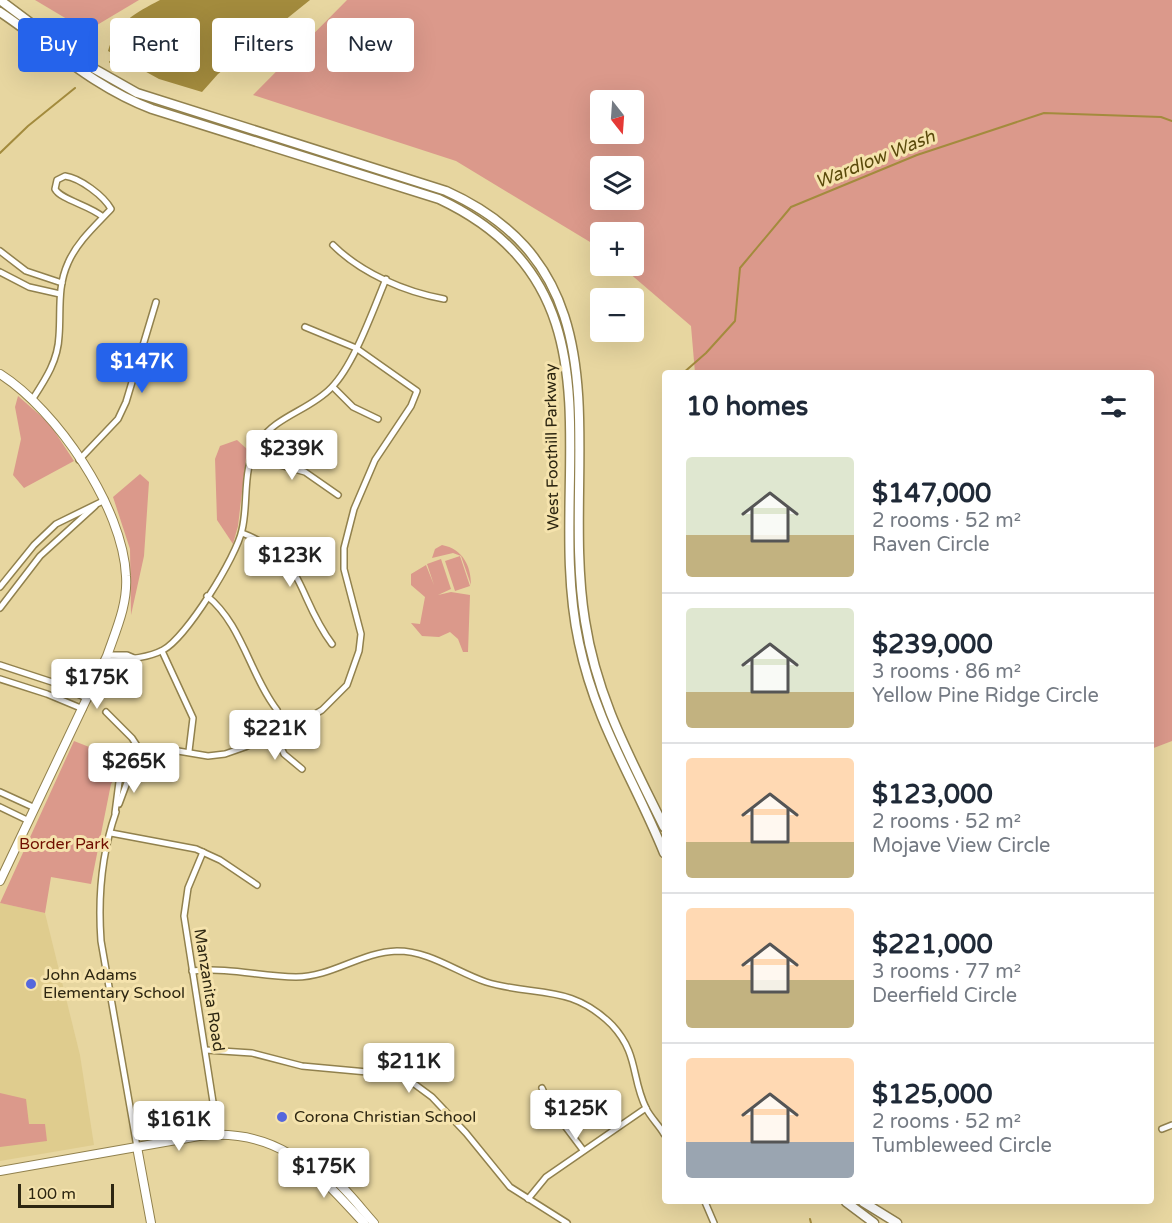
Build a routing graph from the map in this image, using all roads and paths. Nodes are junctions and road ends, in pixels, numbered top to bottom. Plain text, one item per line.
1 (0, 0) edge
2 (0, 12) edge
3 (152, 109) junction
4 (232, 124) junction
5 (103, 218) junction
6 (333, 245) dead end
7 (0, 251) edge
8 (0, 272) edge
9 (386, 279) junction
10 (62, 283) junction
11 (60, 294) junction
12 (444, 299) dead end
13 (156, 302) dead end
14 (304, 327) dead end
15 (356, 348) junction
16 (0, 374) edge
17 (333, 387) junction
18 (32, 400) junction
19 (378, 419) dead end
20 (251, 457) junction
21 (79, 460) junction
22 (338, 495) dead end
23 (105, 500) junction
24 (95, 506) junction
25 (242, 533) junction
26 (0, 587) edge
27 (207, 596) junction
28 (0, 608) edge
29 (332, 644) dead end
30 (162, 651) junction
31 (106, 658) junction
32 (0, 665) edge
33 (0, 679) edge
34 (88, 699) junction
35 (83, 709) junction
36 (277, 711) dead end
37 (106, 712) dead end
38 (274, 732) junction
39 (189, 751) junction
40 (145, 758) junction
41 (302, 769) dead end
42 (0, 792) edge
43 (0, 807) edge
44 (35, 808) junction
45 (29, 821) junction
46 (662, 823) edge
47 (111, 832) junction
48 (662, 849) edge
49 (202, 852) junction
50 (0, 881) edge
51 (257, 885) dead end
52 (192, 971) junction
53 (206, 1050) junction
54 (542, 1089) dead end
55 (646, 1108) junction
56 (1172, 1125) edge
57 (1162, 1129) dead end
58 (662, 1131) edge
59 (218, 1134) junction
60 (137, 1147) junction
61 (583, 1150) junction
62 (302, 1160) junction
63 (0, 1171) edge
64 (528, 1199) junction
65 (706, 1204) edge
66 (849, 1204) edge
67 (866, 1204) edge
68 (151, 1223) edge
69 (364, 1223) edge
70 (374, 1223) edge
71 (567, 1223) edge
72 (714, 1223) edge
73 (874, 1223) edge
74 (897, 1223) edge

1 - 4 main road, West Foothill Parkway
2 - 3 main road, West Foothill Parkway
3 - 4 main road
3 - 48 main road, West Foothill Parkway
4 - 46 main road, West Foothill Parkway
5 - 5 street
5 - 10 street
6 - 9 street
7 - 10 street
8 - 11 street
9 - 12 street
9 - 15 street
10 - 11 street
11 - 18 street
13 - 21 street
14 - 15 street
15 - 17 street
15 - 38 street
16 - 18 street
17 - 19 street
17 - 20 street
18 - 21 street
20 - 22 street
20 - 25 street
21 - 23 street
23 - 24 street
23 - 31 street
24 - 26 street
24 - 28 street
25 - 27 street
25 - 29 street
27 - 30 street
27 - 36 street
30 - 31 street
30 - 39 street
31 - 34 street
32 - 34 street
33 - 35 street
34 - 35 street
35 - 44 street
37 - 40 street
38 - 39 street
38 - 41 street
39 - 40 street
40 - 47 street
42 - 44 street
43 - 45 street
44 - 45 street
45 - 50 street
47 - 49 street
47 - 60 street
49 - 51 street
49 - 52 street, Manzanita Road
52 - 53 street, Manzanita Road
52 - 55 street
53 - 59 street, Manzanita Road
53 - 64 street
54 - 61 street
55 - 58 street
55 - 61 street
56 - 57 street
59 - 60 street
59 - 62 street
60 - 63 street
60 - 68 street
61 - 64 street
62 - 69 street
62 - 70 street
64 - 71 street
65 - 72 street
66 - 73 main road
67 - 74 main road

